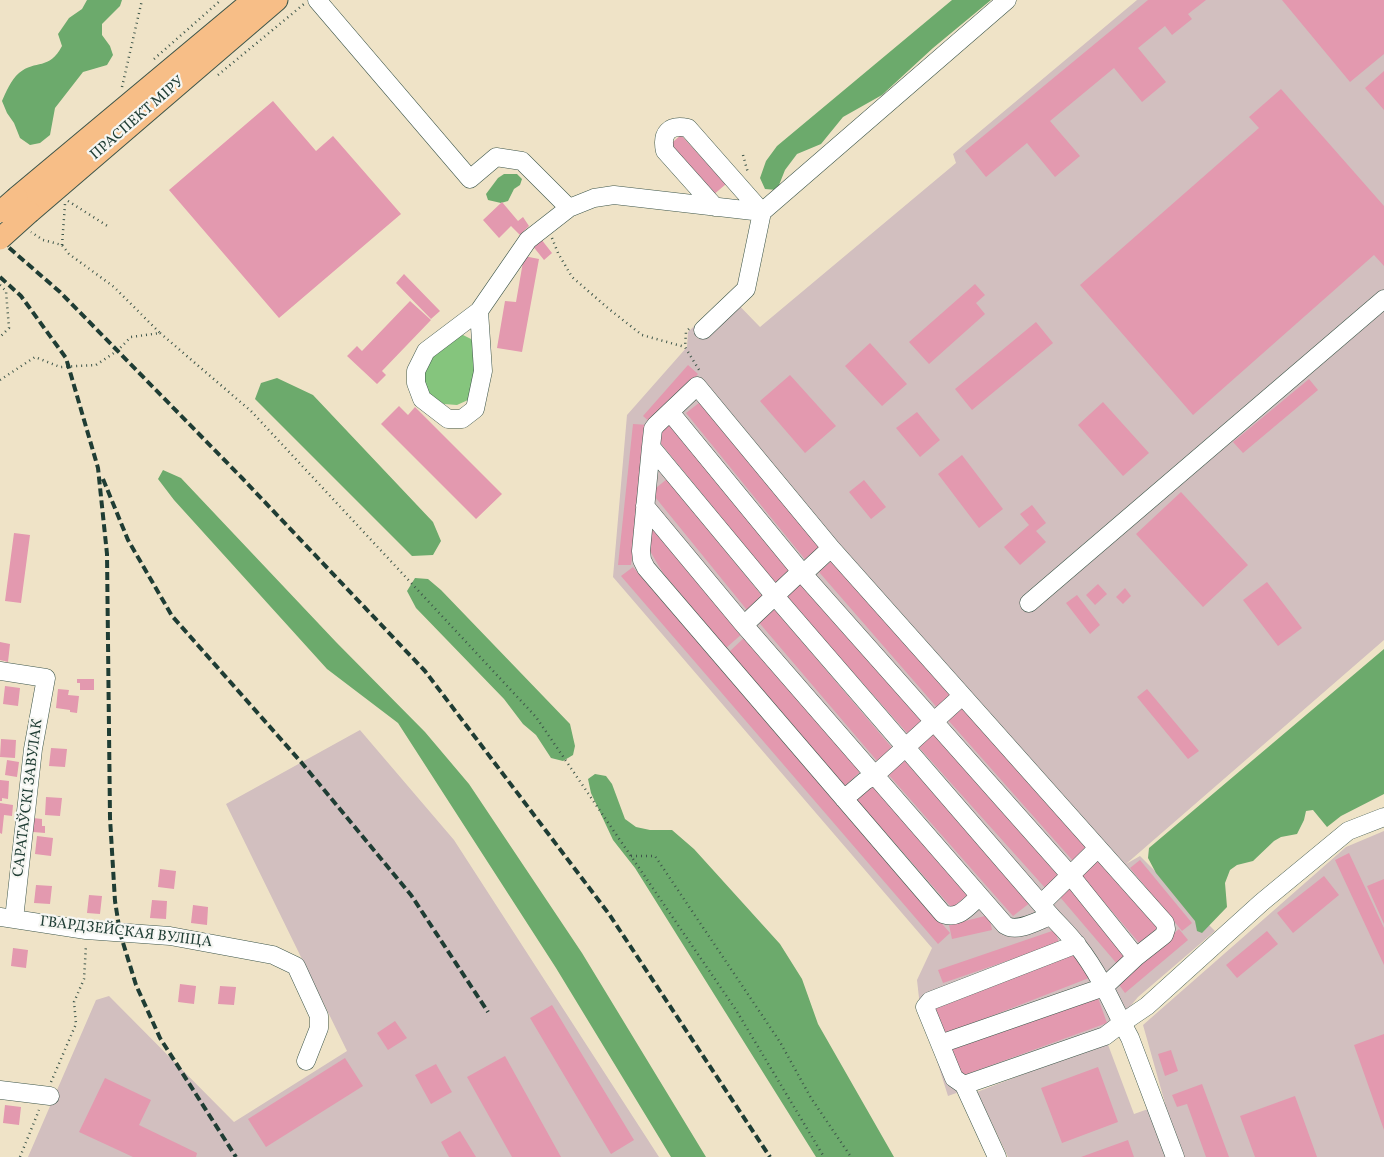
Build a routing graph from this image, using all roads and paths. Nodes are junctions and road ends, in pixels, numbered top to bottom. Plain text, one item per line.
1 (142, 0) edge
2 (253, 0) edge
3 (277, 0) edge
4 (318, 0) edge
5 (1007, 0) edge
6 (122, 87) dead end
7 (715, 207) junction
8 (568, 208) junction
9 (0, 212) edge
10 (762, 212) junction
11 (25, 213) junction
12 (547, 225) junction
13 (109, 226) dead end
14 (0, 239) edge
15 (62, 245) junction
16 (0, 285) edge
17 (1384, 299) edge
18 (479, 311) junction
19 (704, 330) dead end
20 (160, 333) junction
21 (0, 337) edge
22 (685, 347) dead end
23 (0, 380) edge
24 (670, 412) junction
25 (651, 447) junction
26 (645, 506) junction
27 (831, 548) junction
28 (803, 574) junction
29 (774, 596) junction
30 (1029, 603) dead end
31 (744, 625) junction
32 (0, 671) edge
33 (962, 696) junction
34 (933, 722) junction
35 (906, 748) junction
36 (874, 776) junction
37 (844, 799) junction
38 (1384, 817) edge
39 (1098, 848) junction
40 (631, 856) junction
41 (1071, 876) junction
42 (979, 897) junction
43 (1046, 910) junction
44 (7, 918) edge
45 (86, 930) junction
46 (1077, 944) junction
47 (1136, 957) junction
48 (1104, 987) junction
49 (1122, 1023) junction
50 (940, 1044) junction
51 (306, 1061) dead end
52 (964, 1085) junction
53 (0, 1090) edge
54 (48, 1096) junction
55 (20, 1157) edge
56 (824, 1157) edge
57 (851, 1157) edge
58 (997, 1157) edge
59 (1175, 1157) edge

1 - 6 path
2 - 11 main road, ПРАСПЕКТ МІРУ
3 - 11 main road, ПРАСПЕКТ МІРУ
4 - 8 street
5 - 10 street
7 - 8 street
7 - 10 street
7 - 10 street
8 - 12 street
9 - 11 main road, ПРАСПЕКТ МІРУ, bridge
10 - 19 street
11 - 14 main road, ПРАСПЕКТ МІРУ, bridge
11 - 15 path
12 - 18 street
12 - 22 path
13 - 15 path
15 - 20 path
16 - 21 path
17 - 30 street
18 - 18 street
20 - 23 path
20 - 40 path
24 - 25 street
24 - 27 street
24 - 28 street
25 - 26 street
25 - 29 street
26 - 31 street
26 - 37 street
27 - 28 street
27 - 33 street
28 - 29 street
28 - 34 street
29 - 31 street
29 - 35 street
31 - 36 street
32 - 44 street, САРАТАЎСКІ ЗАВУЛАК
33 - 34 street
33 - 39 street
34 - 35 street
34 - 41 street
35 - 36 street
35 - 43 street
36 - 37 street
36 - 42 street
37 - 42 street
38 - 49 street
39 - 41 street
39 - 47 street
40 - 56 path
40 - 57 path
41 - 43 street
41 - 47 street
42 - 43 street
43 - 46 street
44 - 45 street, ГВАРДЗЕЙСКАЯ ВУЛІЦА
45 - 51 street, ГВАРДЗЕЙСКАЯ ВУЛІЦА
45 - 54 path
46 - 48 street
46 - 50 street
47 - 48 street
48 - 49 street
48 - 50 street
49 - 52 street
49 - 59 street
50 - 52 street
52 - 58 street
53 - 54 street
54 - 55 path

